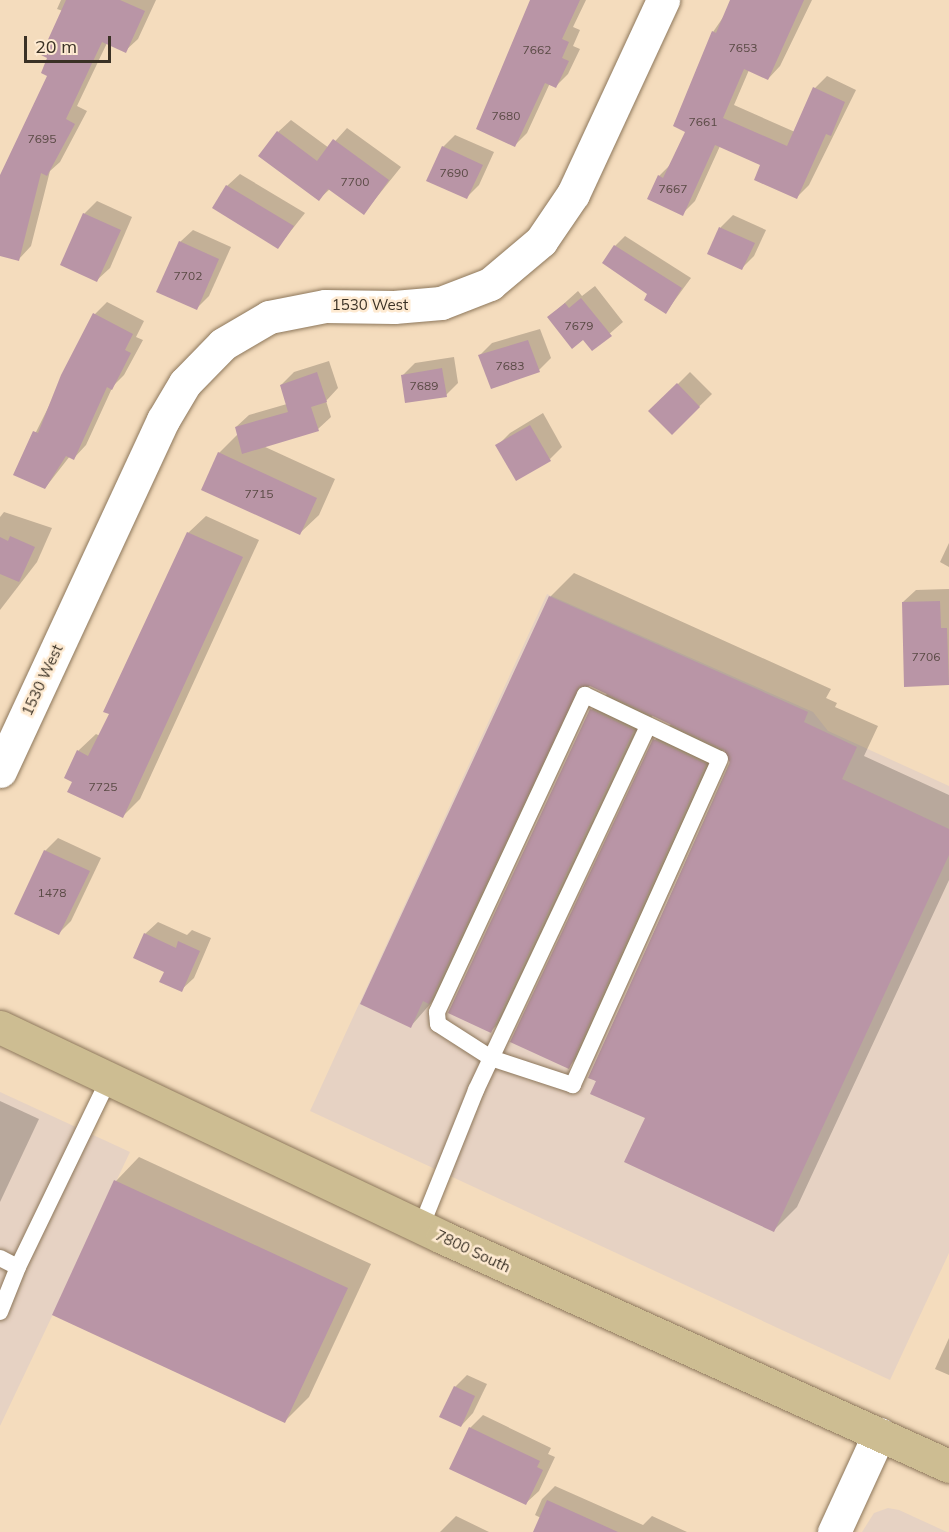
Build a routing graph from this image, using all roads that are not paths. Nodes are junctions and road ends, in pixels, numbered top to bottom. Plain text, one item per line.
1 (663, 0) edge
2 (648, 726) junction
3 (0, 771) edge
4 (0, 1027) edge
5 (491, 1058) junction
6 (109, 1079) junction
7 (421, 1227) junction
8 (0, 1258) edge
9 (18, 1267) junction
10 (0, 1312) edge
11 (879, 1434) junction
12 (949, 1467) edge
13 (834, 1532) edge

1 - 3 street, 1530 West
2 - 5 lane
2 - 5 lane
2 - 5 lane
4 - 6 main road, 7800 South
5 - 7 lane
6 - 7 main road, 7800 South
6 - 9 lane
7 - 11 main road, 7800 South
8 - 9 lane
9 - 10 lane
11 - 12 main road, 7800 South
11 - 13 street

